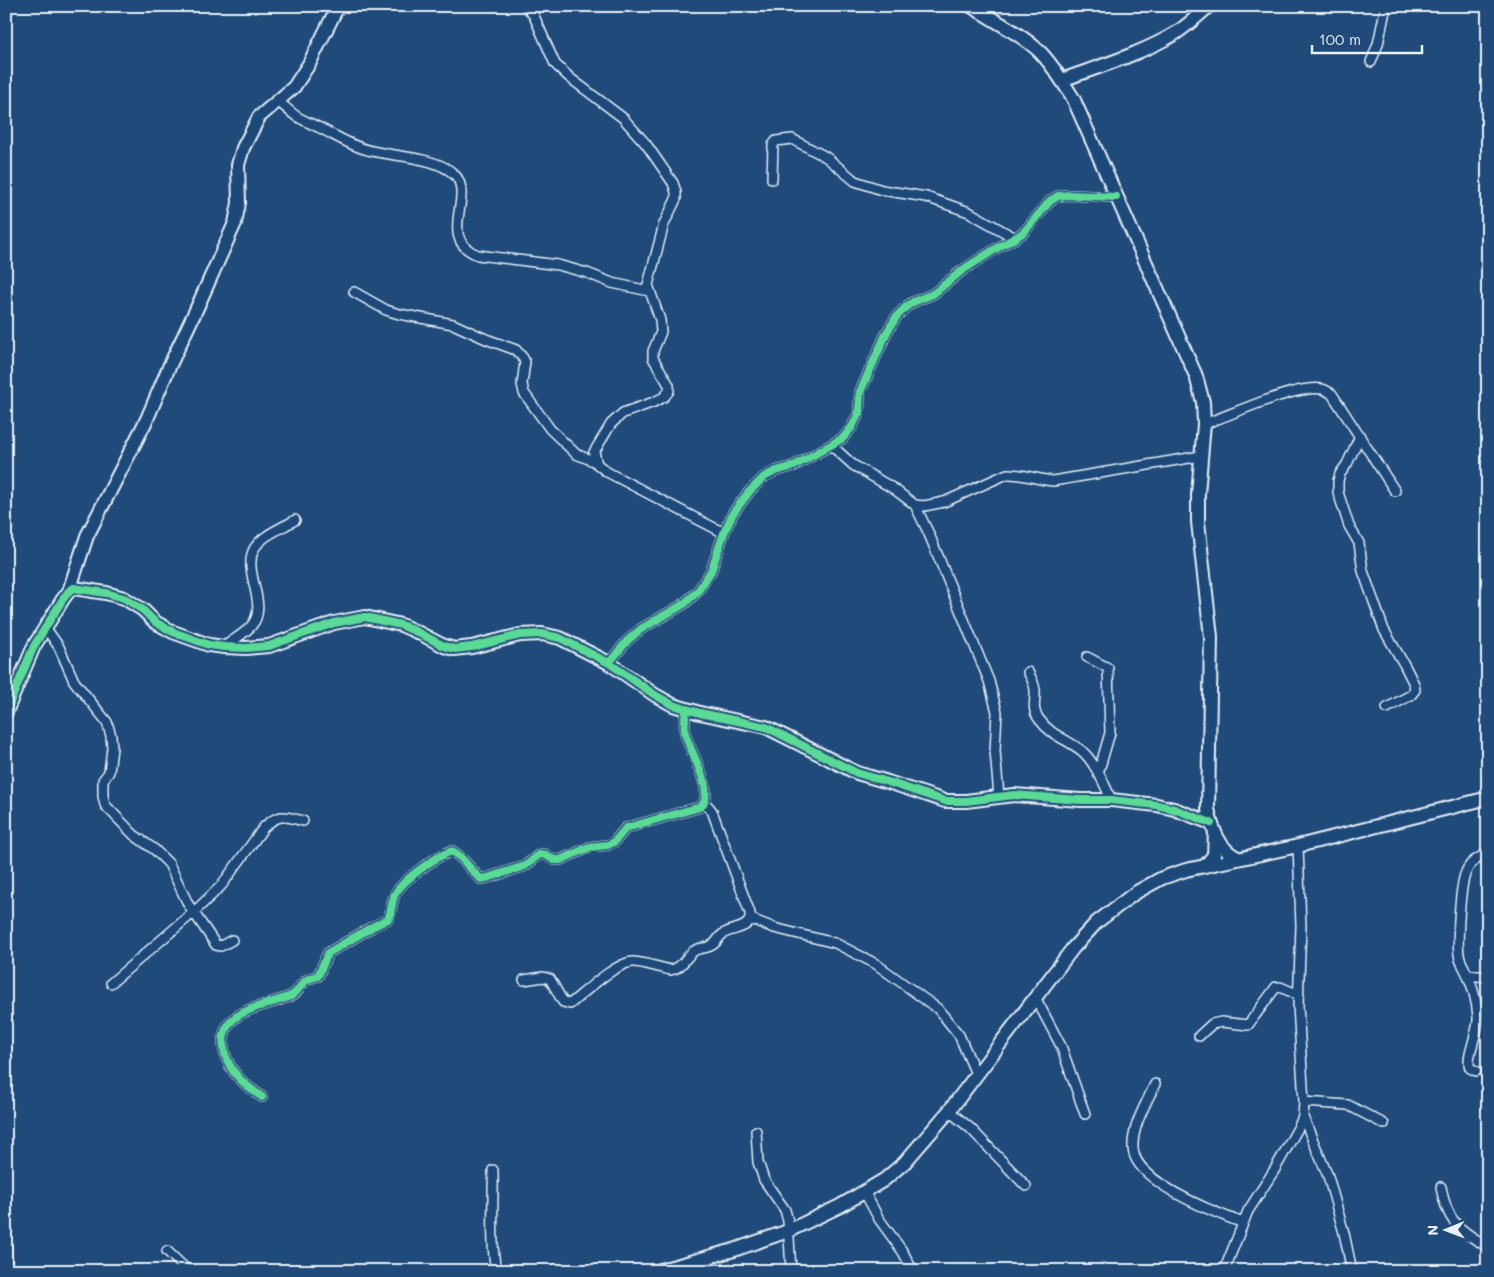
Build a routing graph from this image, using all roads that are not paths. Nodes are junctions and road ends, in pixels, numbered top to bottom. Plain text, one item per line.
1 (338, 6) edge
2 (526, 6) edge
3 (971, 6) edge
4 (1209, 6) edge
5 (1386, 6) edge
6 (1372, 62) dead end
7 (1062, 80) junction
8 (278, 102) junction
9 (772, 179) dead end
10 (1116, 197) junction
11 (1015, 238) junction
12 (649, 291) junction
13 (354, 292) dead end
14 (1204, 424) junction
15 (1360, 436) junction
16 (831, 445) junction
17 (1201, 456) junction
18 (596, 462) junction
19 (1395, 491) dead end
20 (915, 505) junction
21 (295, 520) dead end
22 (724, 534) junction
23 (69, 591) junction
24 (45, 627) junction
25 (224, 647) junction
26 (1087, 657) dead end
27 (609, 663) junction
28 (1028, 672) dead end
29 (1387, 708) dead end
30 (686, 709) junction
31 (6, 712) edge
32 (1098, 774) junction
33 (999, 796) junction
34 (1488, 798) edge
35 (1111, 800) junction
36 (704, 804) junction
37 (304, 821) dead end
38 (1213, 827) junction
39 (1298, 846) junction
40 (1488, 853) edge
41 (1238, 858) junction
42 (1205, 866) junction
43 (194, 912) junction
44 (751, 919) junction
45 (232, 940) dead end
46 (1468, 975) junction
47 (1488, 977) edge
48 (524, 980) dead end
49 (111, 983) dead end
50 (1299, 995) junction
51 (1035, 997) junction
52 (1199, 1036) dead end
53 (1476, 1071) dead end
54 (976, 1074) junction
55 (1155, 1084) dead end
56 (262, 1097) dead end
57 (1304, 1102) junction
58 (949, 1111) junction
59 (1085, 1114) dead end
60 (1303, 1117) junction
61 (1384, 1124) dead end
62 (756, 1130) dead end
63 (493, 1170) dead end
64 (1026, 1186) dead end
65 (1441, 1187) dead end
66 (865, 1193) junction
67 (1242, 1223) junction
68 (788, 1231) junction
69 (6, 1247) edge
70 (1488, 1247) edge
71 (167, 1252) dead end
72 (7, 1271) edge
73 (188, 1271) edge
74 (496, 1271) edge
75 (657, 1271) edge
76 (791, 1271) edge
77 (913, 1271) edge
78 (1224, 1271) edge
79 (1352, 1271) edge

1 - 8 street
2 - 12 street
3 - 7 street
4 - 7 street
5 - 6 street
7 - 10 street
8 - 12 street
8 - 23 street
9 - 11 street
10 - 11 street
10 - 14 street
11 - 16 street
12 - 18 street
13 - 18 street
14 - 15 street
14 - 17 street
15 - 19 street
15 - 29 street
16 - 20 street
16 - 22 street
17 - 20 street
17 - 38 street
18 - 22 street
20 - 33 street
21 - 25 street
22 - 27 street
23 - 24 street
23 - 25 street
24 - 31 street
24 - 43 street
25 - 27 street
26 - 32 street
27 - 30 street
28 - 32 street
30 - 33 street
30 - 36 street
32 - 35 street
33 - 35 street
34 - 39 street
35 - 38 street
36 - 44 street
36 - 56 street
37 - 43 street
38 - 41 street
38 - 42 street
39 - 41 street
39 - 50 street
40 - 46 street
41 - 42 street
42 - 51 street
43 - 45 street
43 - 49 street
44 - 48 street
44 - 54 street
46 - 47 street
46 - 53 street
50 - 52 street
50 - 57 street
51 - 54 street
51 - 59 street
54 - 58 street
55 - 67 street
57 - 60 street
57 - 61 street
58 - 64 street
58 - 66 street
60 - 67 street
60 - 79 street
62 - 68 street
63 - 74 street
65 - 70 street
66 - 68 street
66 - 77 street
67 - 78 street
68 - 75 street
68 - 76 street
69 - 72 street
71 - 73 street

